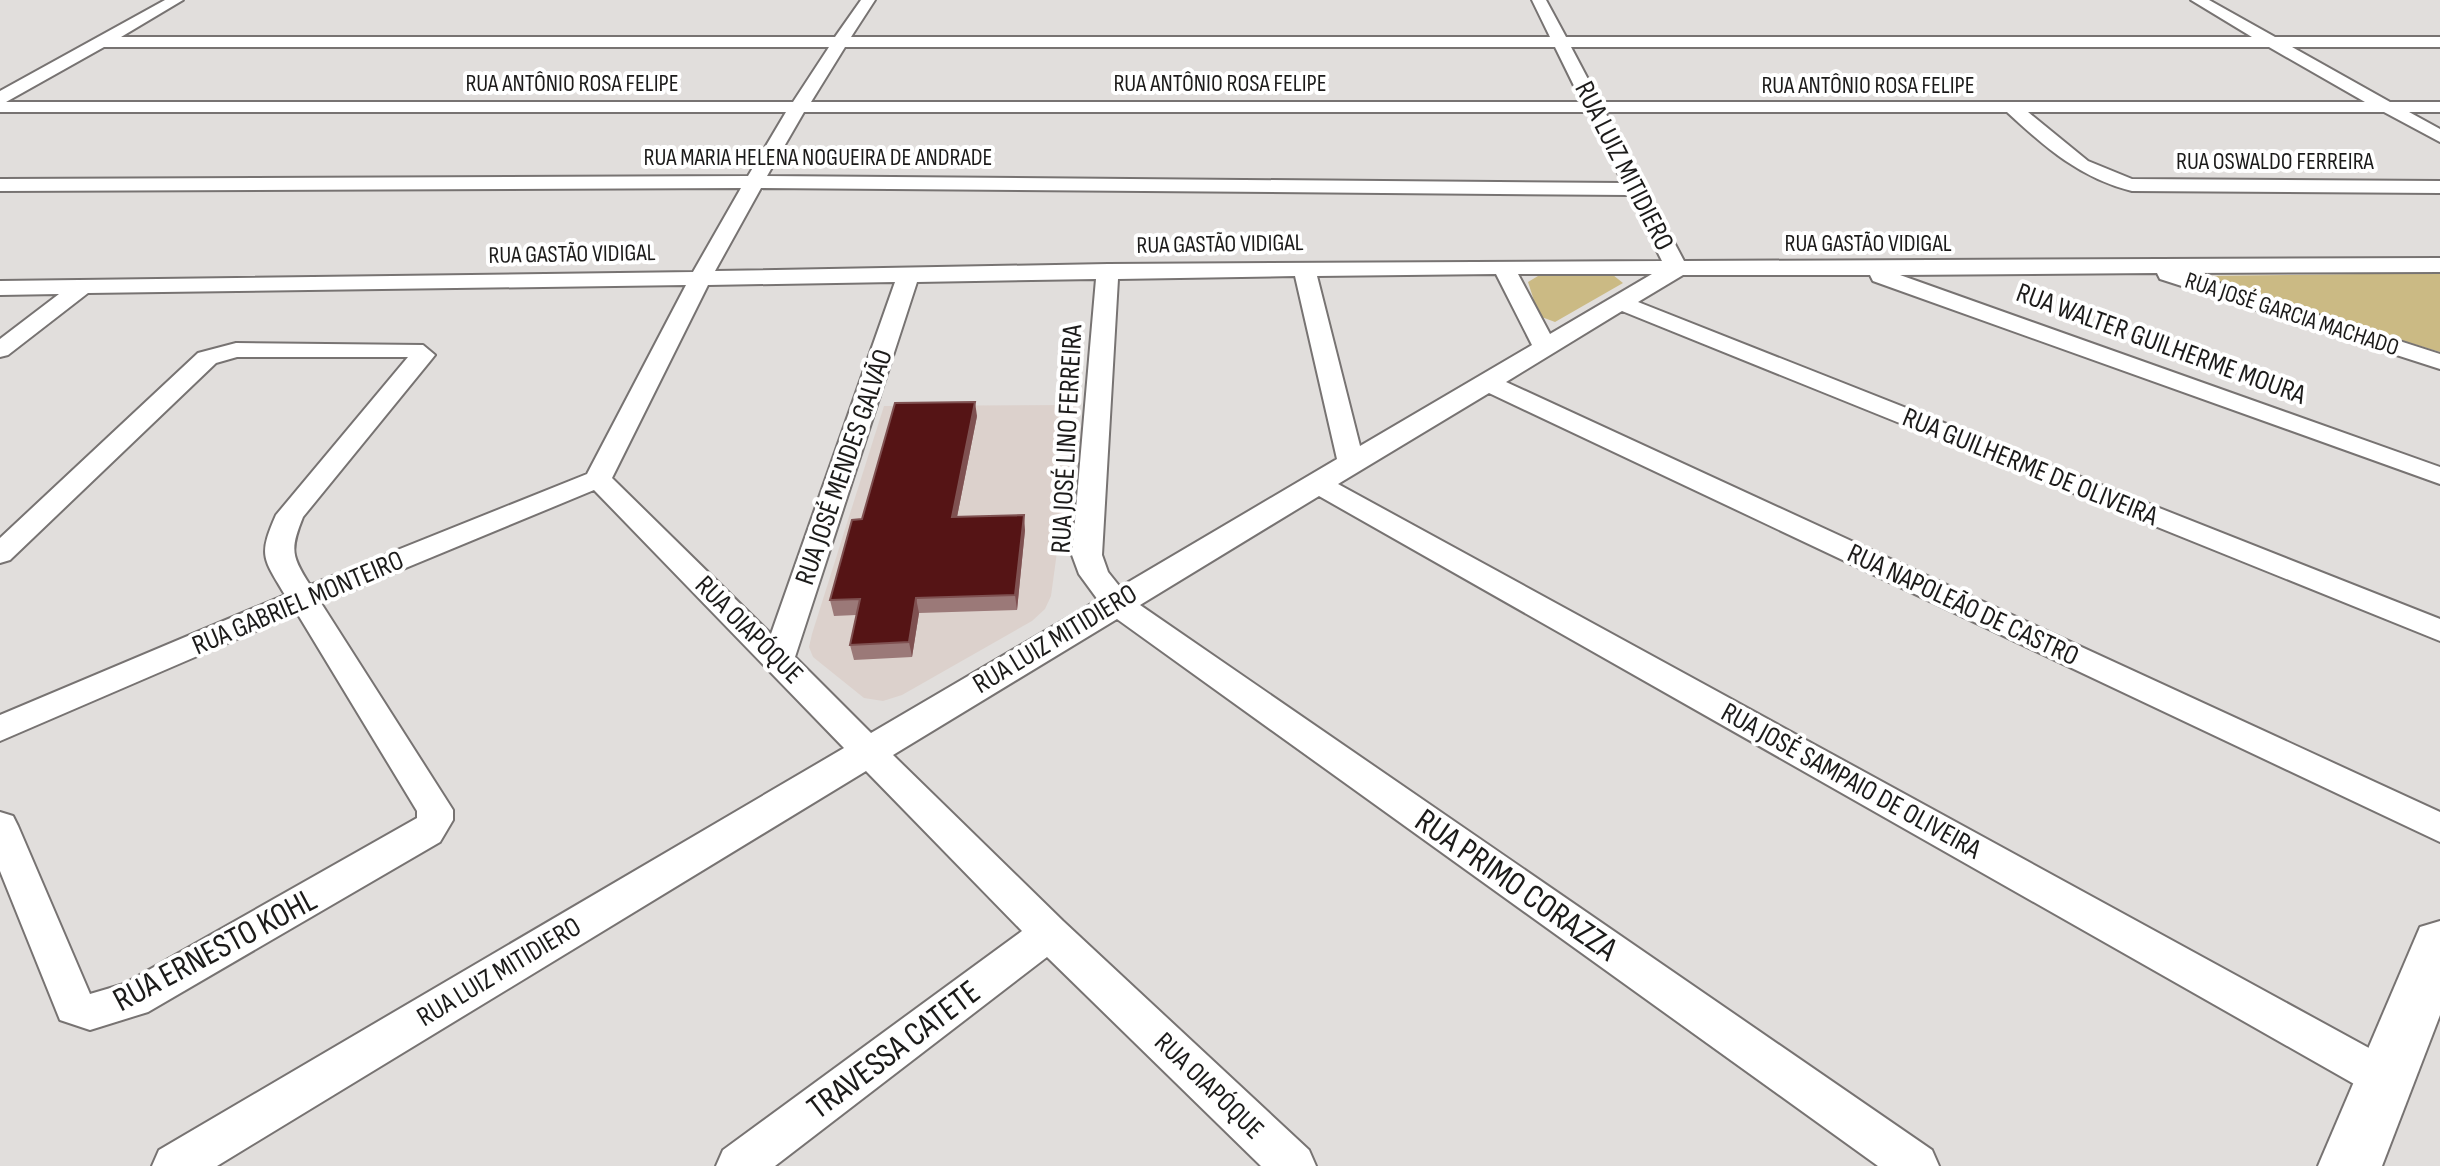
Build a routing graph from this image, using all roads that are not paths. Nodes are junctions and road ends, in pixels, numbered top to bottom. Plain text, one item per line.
1 (176, 0) edge
2 (868, 0) edge
3 (1539, 0) edge
4 (2198, 0) edge
5 (99, 42) junction
6 (839, 42) junction
7 (1560, 42) junction
8 (2271, 42) junction
9 (2440, 42) edge
10 (0, 98) edge
11 (0, 107) edge
12 (799, 107) junction
13 (2386, 107) junction
14 (2440, 107) edge
15 (1594, 108) junction
16 (2014, 109) junction
17 (2440, 137) edge
18 (753, 182) junction
19 (0, 185) edge
20 (2440, 187) edge
21 (1635, 189) junction
22 (2440, 265) edge
23 (2144, 266) junction
24 (1504, 267) junction
25 (1304, 269) junction
26 (1677, 269) junction
27 (1862, 269) junction
28 (1108, 271) junction
29 (909, 274) junction
30 (698, 278) junction
31 (0, 288) edge
32 (81, 288) junction
33 (1619, 302) junction
34 (1545, 347) junction
35 (0, 350) edge
36 (2440, 362) edge
37 (1486, 382) junction
38 (1351, 463) junction
39 (2440, 476) edge
40 (598, 479) junction
41 (1316, 483) junction
42 (0, 554) edge
43 (305, 598) junction
44 (1116, 603) junction
45 (2440, 631) edge
46 (778, 660) junction
47 (0, 729) edge
48 (869, 751) junction
49 (0, 826) edge
50 (2440, 828) edge
51 (1049, 933) junction
52 (2440, 944) edge
53 (2385, 1079) junction
54 (189, 1162) edge
55 (745, 1164) edge
56 (1293, 1166) edge
57 (1916, 1166) edge
58 (2350, 1166) edge

1 - 5 street
2 - 6 street
3 - 7 street, RUA LUIZ MITIDIERO
4 - 8 street
5 - 6 street
5 - 10 street
6 - 7 street
6 - 12 street
7 - 8 street
7 - 15 street, RUA LUIZ MITIDIERO
8 - 9 street
8 - 13 street
11 - 12 street, RUA ANTÔNIO ROSA FELIPE
12 - 15 street, RUA ANTÔNIO ROSA FELIPE
12 - 18 street
13 - 14 street, RUA ANTÔNIO ROSA FELIPE
13 - 16 street, RUA ANTÔNIO ROSA FELIPE
13 - 17 street
15 - 16 street, RUA ANTÔNIO ROSA FELIPE
15 - 21 street, RUA LUIZ MITIDIERO
16 - 20 street, RUA OSWALDO FERREIRA
18 - 19 street, RUA MARIA HELENA NOGUEIRA DE ANDRADE
18 - 21 street, RUA MARIA HELENA NOGUEIRA DE ANDRADE
18 - 30 street
21 - 26 street, RUA LUIZ MITIDIERO
22 - 23 street, RUA GASTÃO VIDIGAL
23 - 27 street, RUA GASTÃO VIDIGAL
23 - 36 street, RUA JOSÉ GARCIA MACHADO
24 - 25 street, RUA GASTÃO VIDIGAL
24 - 26 street, RUA GASTÃO VIDIGAL
24 - 34 street
25 - 28 street, RUA GASTÃO VIDIGAL
25 - 38 street
26 - 27 street, RUA GASTÃO VIDIGAL
26 - 33 street, RUA LUIZ MITIDIERO
27 - 39 street, RUA WALTER GUILHERME MOURA
28 - 29 street, RUA GASTÃO VIDIGAL
28 - 44 street, RUA JOSÉ LINO FERREIRA
29 - 30 street, RUA GASTÃO VIDIGAL
29 - 46 street, RUA JOSÉ MENDES GALVÃO
30 - 32 street, RUA GASTÃO VIDIGAL
30 - 40 street
31 - 32 street, RUA GASTÃO VIDIGAL
32 - 35 street
33 - 34 street, RUA LUIZ MITIDIERO
33 - 45 street, RUA GUILHERME DE OLIVEIRA
34 - 37 street, RUA LUIZ MITIDIERO
37 - 38 street, RUA LUIZ MITIDIERO
37 - 50 street, RUA NAPOLEÃO DE CASTRO
38 - 41 street, RUA LUIZ MITIDIERO
40 - 43 street, RUA GABRIEL MONTEIRO
40 - 46 street, RUA OIAPÓQUE
41 - 44 street, RUA LUIZ MITIDIERO
41 - 53 street, RUA JOSÉ SAMPAIO DE OLIVEIRA
42 - 43 street
43 - 47 street, RUA GABRIEL MONTEIRO
43 - 49 street, RUA ERNESTO KOHL
44 - 48 street, RUA LUIZ MITIDIERO
44 - 57 street, RUA PRIMO CORAZZA
46 - 48 street, RUA OIAPÓQUE
48 - 51 street, RUA OIAPÓQUE
48 - 54 street, RUA LUIZ MITIDIERO
51 - 55 street, TRAVESSA CATETE
51 - 56 street, RUA OIAPÓQUE
52 - 53 street
53 - 58 street

